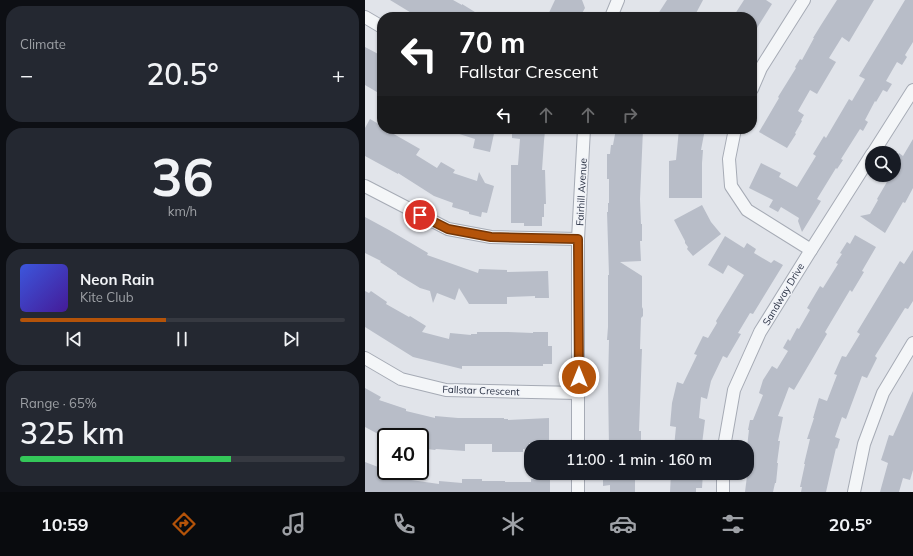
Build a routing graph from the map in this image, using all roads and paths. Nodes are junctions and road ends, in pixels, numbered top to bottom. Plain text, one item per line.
1 (618, 0) edge
2 (804, 0) edge
3 (613, 12) edge
4 (365, 17) edge
5 (377, 23) edge
6 (757, 77) edge
7 (913, 90) edge
8 (584, 134) edge
9 (734, 134) edge
10 (877, 146) edge
11 (865, 165) edge
12 (365, 186) edge
13 (578, 239) junction
14 (811, 250) junction
15 (913, 343) edge
16 (365, 358) edge
17 (579, 393) junction
18 (578, 440) edge
19 (725, 440) edge
20 (578, 480) edge
21 (723, 480) edge
22 (578, 492) edge
23 (723, 492) edge
24 (854, 492) edge

1 - 3 street
2 - 6 street
4 - 5 street
7 - 10 street, Sandway Drive
8 - 13 street, Fairhill Avenue
9 - 14 street
11 - 14 street, Sandway Drive
12 - 13 street
13 - 17 street, Fairhill Avenue
14 - 19 street, Sandway Drive
15 - 24 street
16 - 17 street, Fallstar Crescent
17 - 18 street, Fairhill Avenue
20 - 22 street
21 - 23 street

